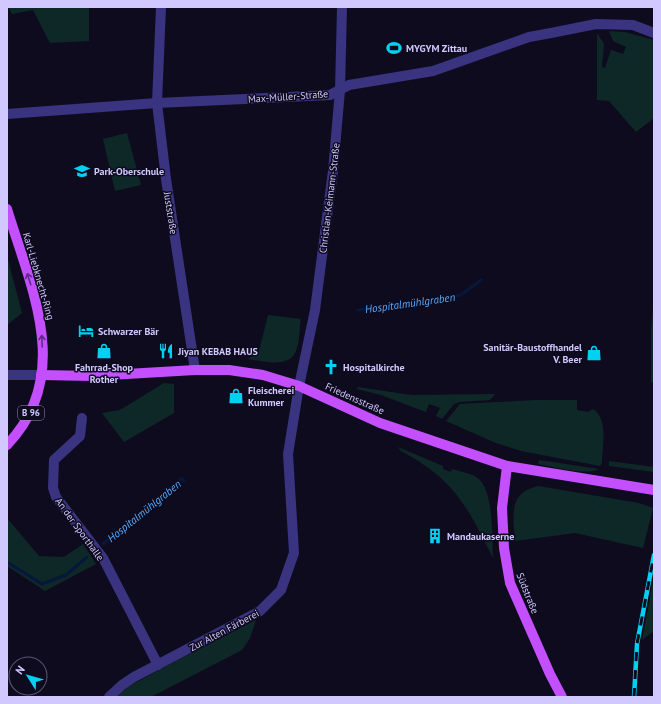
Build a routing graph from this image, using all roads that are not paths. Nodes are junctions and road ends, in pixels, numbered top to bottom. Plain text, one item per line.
1 (161, 7) edge
2 (342, 7) edge
3 (654, 33) edge
4 (340, 90) junction
5 (157, 103) junction
6 (7, 114) edge
7 (7, 209) edge
8 (195, 370) junction
9 (7, 375) edge
10 (42, 375) junction
11 (299, 386) junction
12 (82, 418) dead end
13 (7, 445) edge
14 (507, 466) junction
15 (654, 490) edge
16 (158, 665) junction
17 (108, 697) edge
18 (562, 697) edge

1 - 5 street, Juststraße
2 - 4 street, Christian-Keimann-Straße
3 - 4 street, Max-Müller-Straße
4 - 5 street, Max-Müller-Straße
4 - 11 street, Christian-Keimann-Straße
5 - 6 street, Max-Müller-Straße
5 - 8 street, Juststraße
10 -> 7 main road, Karl-Liebknecht-Ring / B 96
8 - 10 main road, Friedensstraße
8 - 11 main road, Friedensstraße
9 - 10 street
10 - 13 main road, B 96
11 - 14 main road, Friedensstraße
11 - 16 street, Zur Alten Färberei
12 - 16 street, An der Sporthalle
14 - 15 main road, Friedensstraße
14 - 18 main road, Südstraße
16 - 17 street, Zur Alten Färberei

